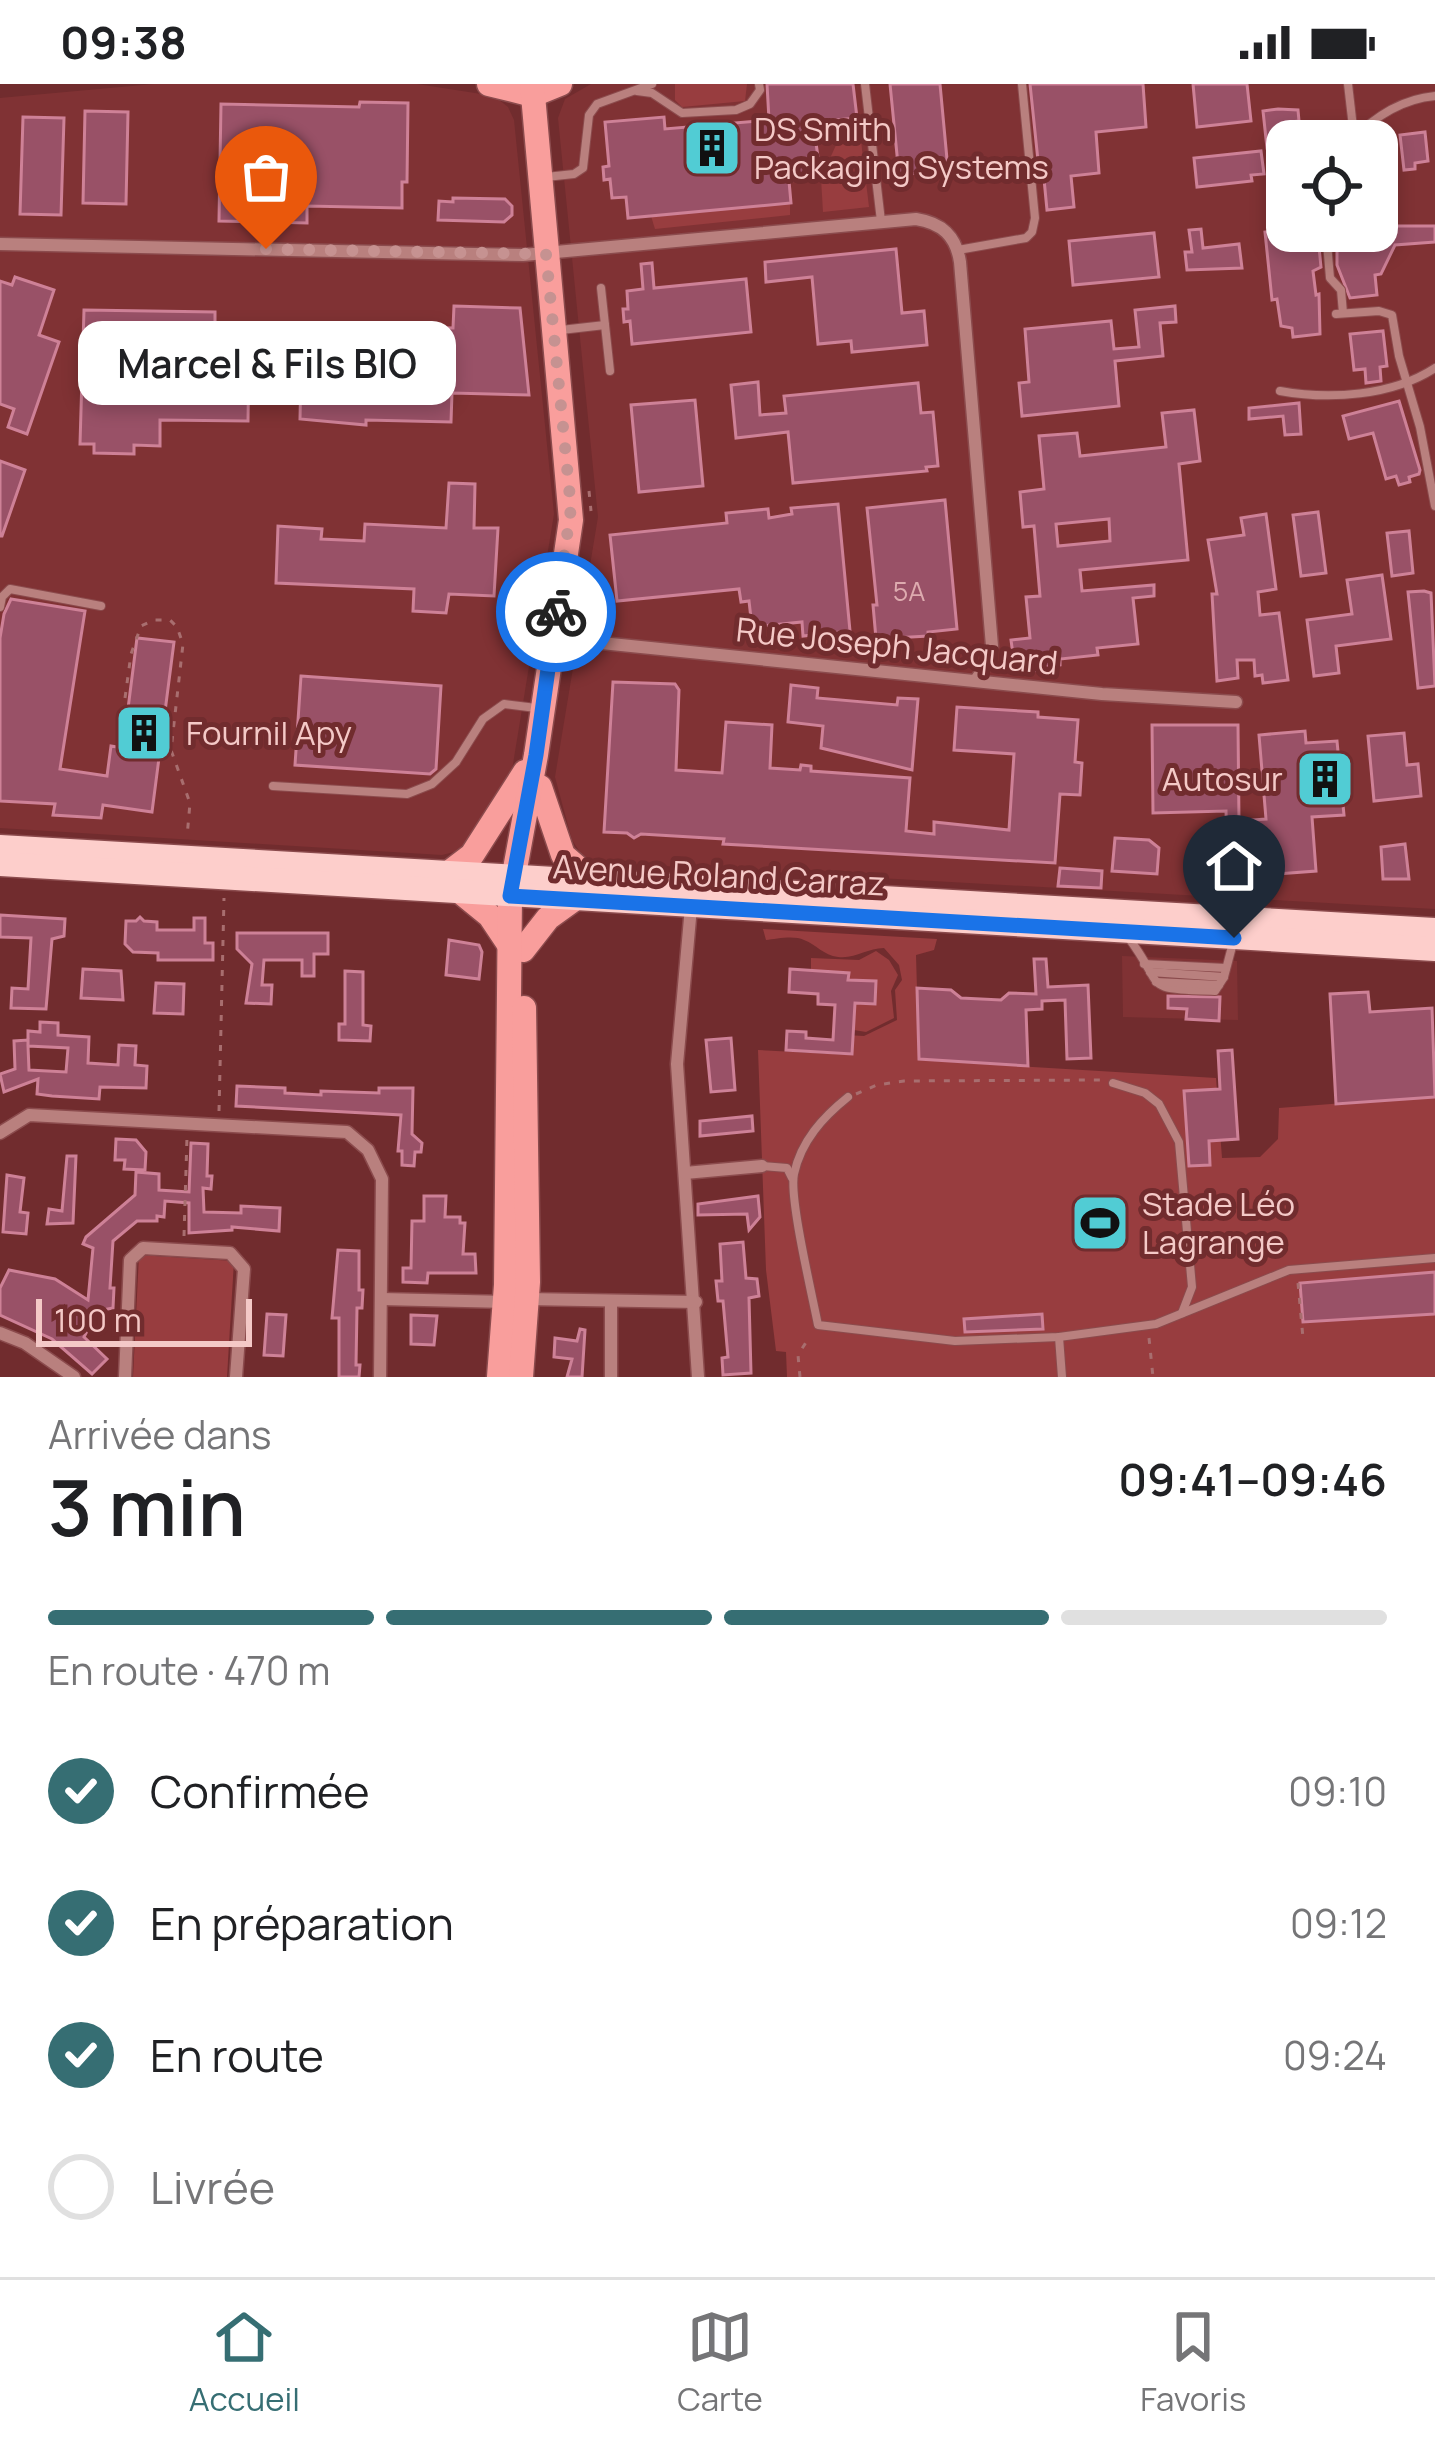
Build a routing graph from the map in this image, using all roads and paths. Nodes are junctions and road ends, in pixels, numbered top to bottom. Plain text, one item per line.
1 (489, 84) edge
2 (560, 84) edge
3 (652, 84) edge
4 (759, 84) edge
5 (865, 84) edge
6 (1022, 84) edge
7 (1348, 84) edge
8 (532, 90) edge
9 (636, 91) junction
10 (1435, 96) edge
11 (1351, 120) edge
12 (1377, 120) edge
13 (538, 178) junction
14 (882, 223) junction
15 (0, 244) edge
16 (958, 250) junction
17 (1328, 252) edge
18 (546, 254) junction
19 (601, 288) dead end
20 (605, 325) junction
21 (553, 331) junction
22 (1435, 368) edge
23 (610, 371) dead end
24 (1408, 384) junction
25 (1280, 391) dead end
26 (1435, 506) edge
27 (101, 606) dead end
28 (0, 607) edge
29 (552, 638) junction
30 (976, 680) junction
31 (125, 698) dead end
32 (1236, 702) dead end
33 (544, 709) junction
34 (536, 755) junction
35 (273, 786) dead end
36 (540, 787) junction
37 (0, 847) edge
38 (185, 857) junction
39 (0, 864) edge
40 (225, 877) junction
41 (592, 880) junction
42 (458, 882) junction
43 (518, 886) junction
44 (573, 900) junction
45 (692, 907) junction
46 (1435, 930) edge
47 (1125, 932) junction
48 (1234, 938) junction
49 (516, 946) junction
50 (1435, 949) edge
51 (1146, 968) junction
52 (1223, 976) junction
53 (1113, 1083) joint
54 (848, 1097) joint
55 (188, 1124) junction
56 (219, 1125) junction
57 (0, 1133) edge
58 (762, 1166) joint
59 (685, 1173) junction
60 (793, 1179) junction
61 (183, 1250) junction
62 (1435, 1258) edge
63 (1296, 1270) junction
64 (382, 1299) junction
65 (517, 1301) junction
66 (611, 1301) junction
67 (696, 1302) junction
68 (1182, 1313) junction
69 (1148, 1324) junction
70 (818, 1325) junction
71 (0, 1333) edge
72 (1059, 1337) junction
73 (1303, 1337) dead end
74 (74, 1377) edge
75 (125, 1377) edge
76 (236, 1377) edge
77 (380, 1377) edge
78 (499, 1377) edge
79 (520, 1377) edge
80 (611, 1377) edge
81 (698, 1377) edge
82 (800, 1377) edge
83 (1062, 1377) edge
84 (1154, 1377) edge

1 - 8 main road
2 - 8 main road
3 - 9 lane
4 - 9 lane
5 - 14 lane
6 - 16 lane
7 - 11 lane
8 - 13 main road
9 - 13 lane
10 - 12 lane
13 - 18 main road
14 - 16 street
14 - 18 street
15 - 18 street
16 - 30 street
17 - 24 lane
18 - 21 main road
19 - 20 lane
20 - 21 lane
20 - 23 lane
21 - 29 main road
22 - 24 lane
24 - 25 lane
24 - 26 lane
27 - 28 lane
29 - 30 street, Rue Joseph Jacquard
29 - 33 main road
30 - 32 street, Rue Joseph Jacquard
31 - 38 path
33 - 34 main road
33 - 35 lane
34 - 36 main road
34 - 42 main road
34 - 43 main road
36 - 41 main road
36 - 43 main road
37 - 38 main road, Avenue Roland Carraz
38 - 42 main road, Avenue Roland Carraz
39 - 40 main road, Avenue Roland Carraz
40 - 42 main road, Avenue Roland Carraz
40 - 56 path
41 - 43 main road, Avenue Roland Carraz
41 - 46 main road, Avenue Roland Carraz
42 - 43 main road, Avenue Roland Carraz
42 - 49 main road
43 - 44 main road, Avenue Roland Carraz
43 - 49 main road
44 - 45 main road, Avenue Roland Carraz
44 - 49 main road
45 - 47 main road, Avenue Roland Carraz
45 - 59 street
47 - 48 main road, Avenue Roland Carraz
47 - 51 lane
48 - 50 main road, Avenue Roland Carraz
48 - 52 lane
49 - 65 main road
51 - 52 lane
51 - 52 lane
53 - 54 path
53 - 68 lane
54 - 60 lane
55 - 56 street
55 - 57 street
55 - 61 path
56 - 64 street
58 - 59 street
58 - 60 lane
59 - 67 street
60 - 70 lane
61 - 75 street
61 - 76 street
62 - 63 lane
63 - 68 lane
63 - 73 path
64 - 65 street
64 - 77 street
65 - 66 street
65 - 78 main road
65 - 79 main road
66 - 67 street
66 - 80 street
67 - 81 street
68 - 69 lane
69 - 72 lane
69 - 84 path
70 - 72 lane
70 - 82 path
71 - 74 street
72 - 83 lane

